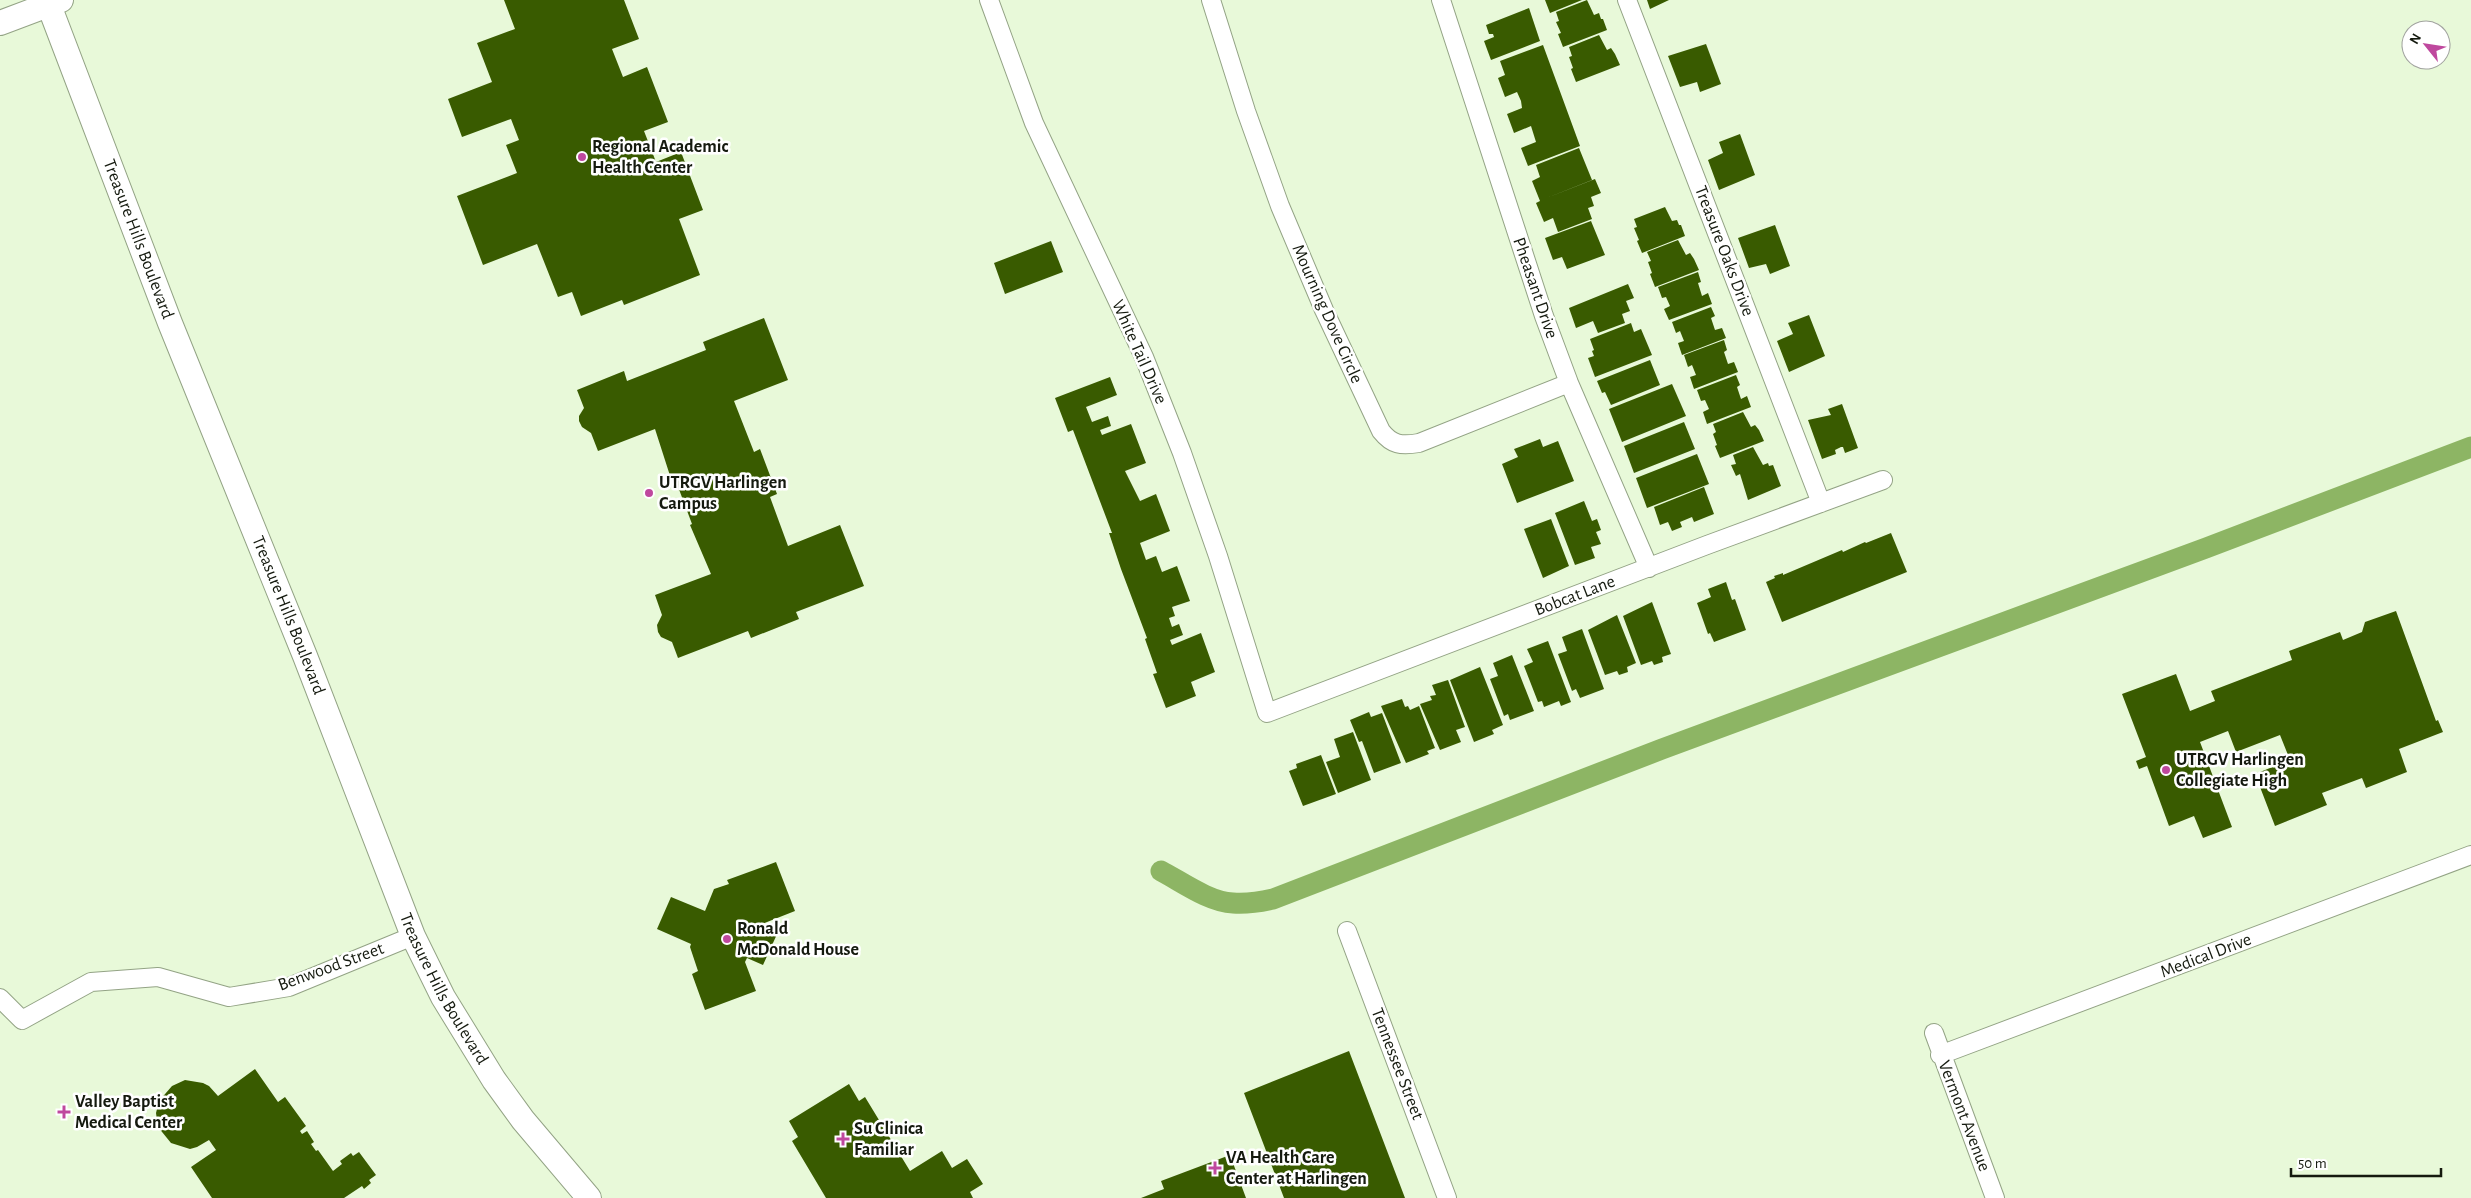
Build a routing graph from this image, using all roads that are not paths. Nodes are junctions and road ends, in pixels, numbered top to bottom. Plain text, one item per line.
1 (989, 0) edge
2 (1211, 0) edge
3 (1441, 0) edge
4 (1627, 0) edge
5 (52, 2) edge
6 (0, 23) edge
7 (1569, 383) junction
8 (1883, 480) dead end
9 (1821, 503) junction
10 (1649, 568) junction
11 (1267, 713) joint
12 (2471, 854) edge
13 (1346, 931) dead end
14 (413, 936) junction
15 (0, 998) edge
16 (1934, 1033) dead end
17 (1940, 1056) junction
18 (589, 1198) edge
19 (1447, 1198) edge
20 (1995, 1198) edge

1 - 11 street, White Tail Drive
2 - 7 street, Mourning Dove Circle
3 - 7 street, Pheasant Drive
4 - 9 street, Treasure Oaks Drive
5 - 6 street
5 - 14 street, Treasure Hills Boulevard
7 - 10 street, Pheasant Drive
8 - 9 street, Bobcat Lane
9 - 10 street, Bobcat Lane
10 - 11 street, Bobcat Lane
12 - 17 street, Medical Drive
13 - 19 street, Tennessee Street
14 - 15 street, Benwood Street
14 - 18 street, Treasure Hills Boulevard
16 - 17 street, Vermont Avenue
17 - 20 street, Vermont Avenue

